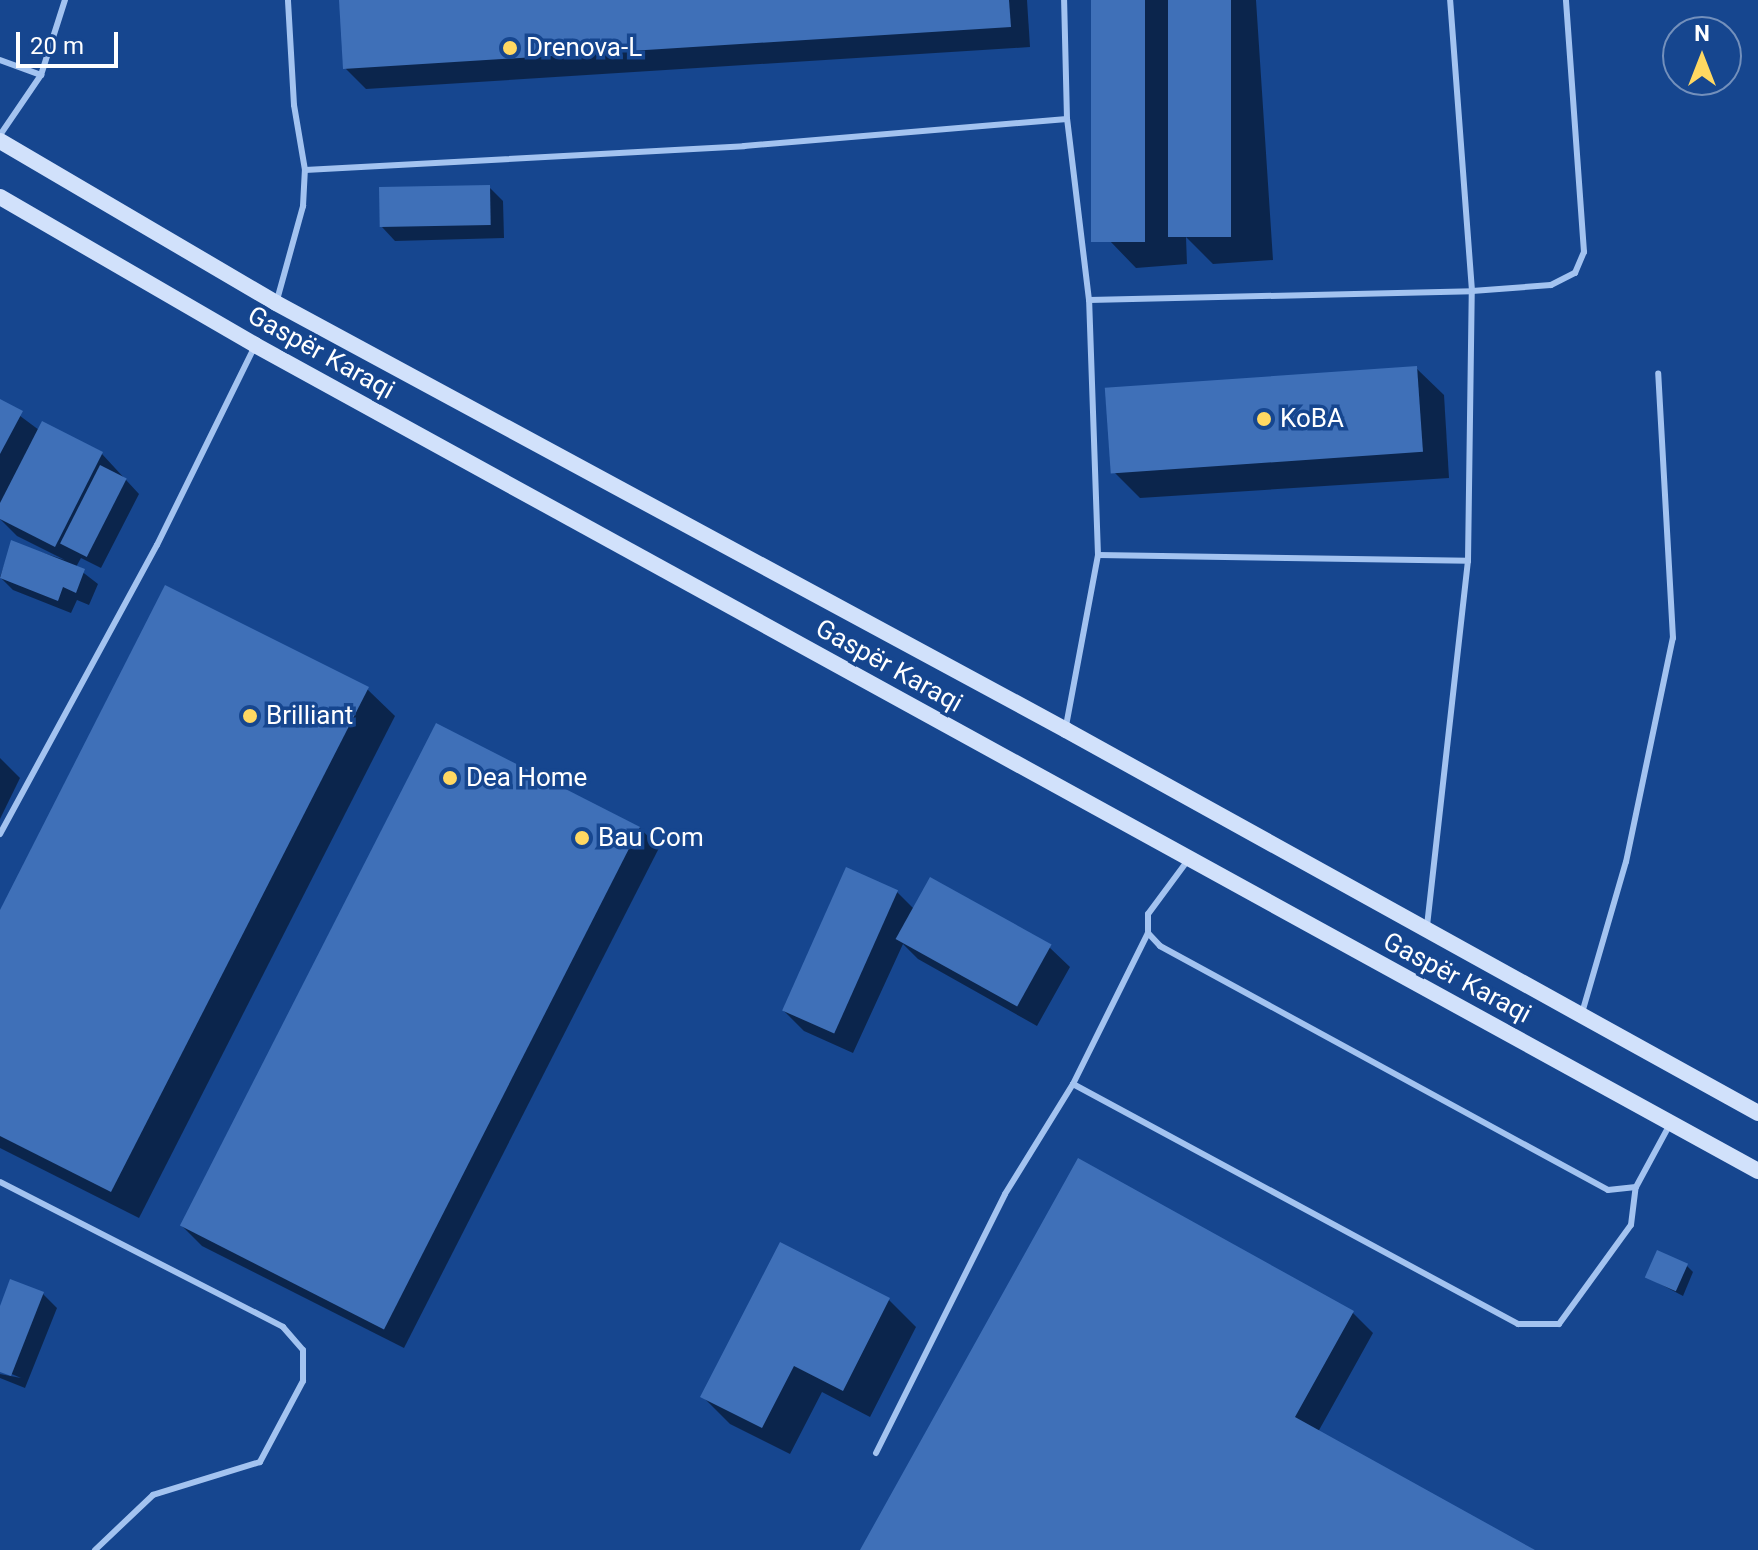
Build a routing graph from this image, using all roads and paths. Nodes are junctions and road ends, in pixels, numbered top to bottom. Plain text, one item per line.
1 (65, 0) edge
2 (288, 0) edge
3 (1064, 0) edge
4 (1450, 0) edge
5 (1566, 0) edge
6 (0, 60) edge
7 (41, 75) junction
8 (1067, 119) junction
9 (0, 138) edge
10 (305, 170) junction
11 (0, 197) edge
12 (1472, 291) junction
13 (1089, 300) junction
14 (276, 303) junction
15 (255, 345) junction
16 (1658, 373) dead end
17 (1098, 555) junction
18 (1468, 561) junction
19 (1066, 730) junction
20 (0, 834) edge
21 (1188, 860) junction
22 (1148, 933) junction
23 (1426, 933) junction
24 (1581, 1016) junction
25 (1073, 1084) junction
26 (1758, 1113) edge
27 (1671, 1122) junction
28 (1758, 1171) edge
29 (0, 1182) edge
30 (1636, 1187) junction
31 (876, 1453) dead end
32 (95, 1550) edge

1 - 7 lane
2 - 10 lane
3 - 8 lane
4 - 12 lane
5 - 12 lane
6 - 7 lane
7 - 9 lane
8 - 10 lane
8 - 13 lane
9 - 14 main road, Gaspër Karaqi
10 - 14 lane
11 - 15 main road, Gaspër Karaqi
12 - 13 lane
12 - 18 lane
13 - 17 lane
14 - 19 main road, Gaspër Karaqi
15 - 20 lane
15 - 21 main road, Gaspër Karaqi
16 - 24 lane
17 - 18 lane
17 - 19 lane
18 - 23 lane
19 - 23 main road, Gaspër Karaqi
21 - 22 lane
21 - 27 main road, Gaspër Karaqi
22 - 25 lane
22 - 30 lane
23 - 24 main road, Gaspër Karaqi
24 - 26 main road, Gaspër Karaqi
25 - 30 lane
25 - 31 lane
27 - 28 main road, Gaspër Karaqi
27 - 30 lane
29 - 32 lane

